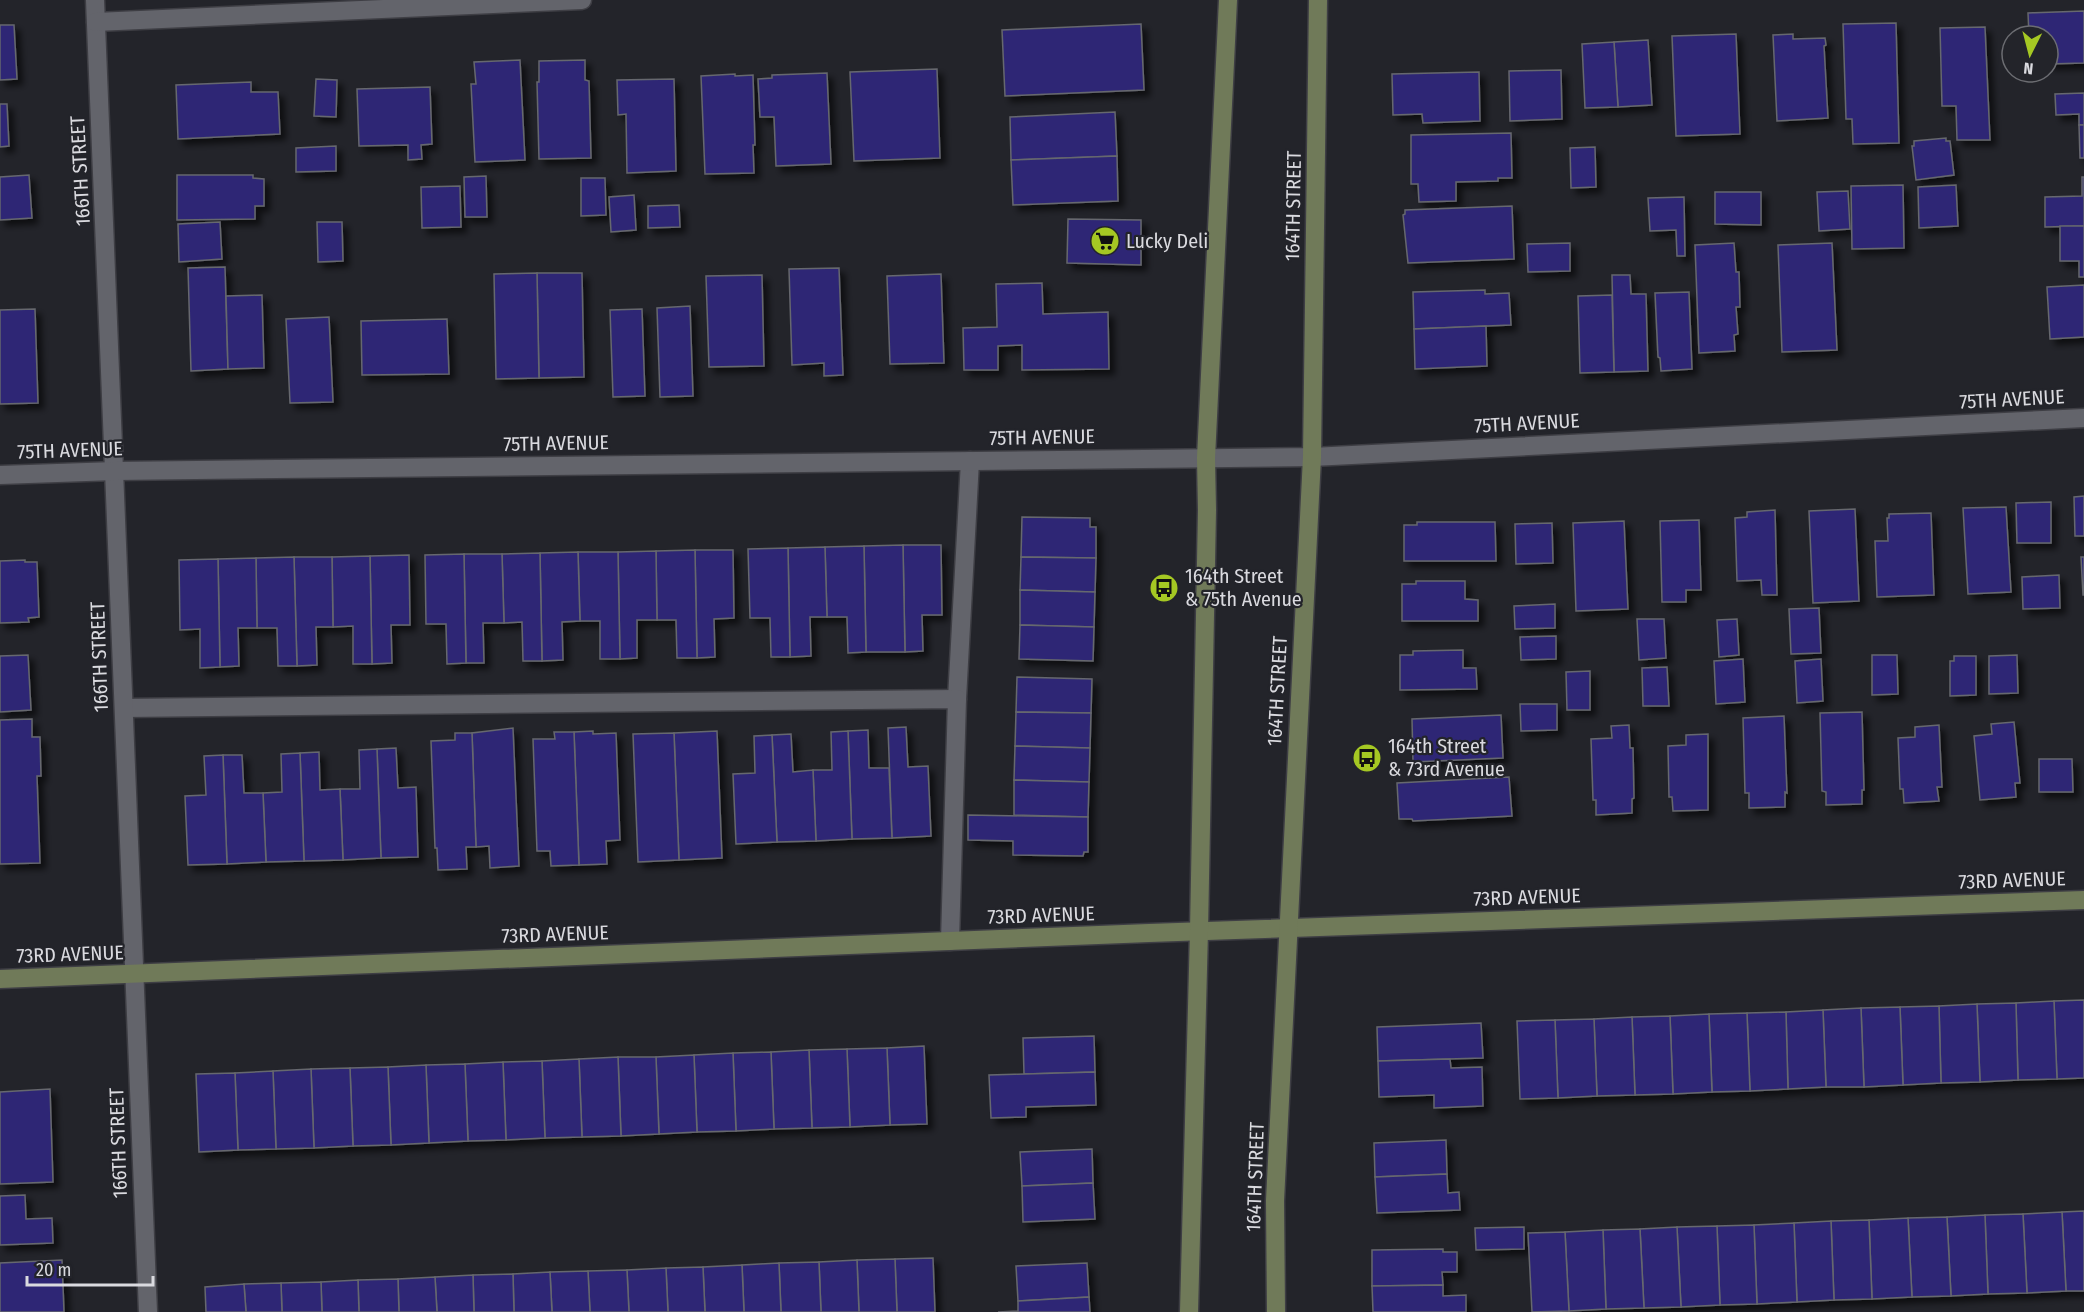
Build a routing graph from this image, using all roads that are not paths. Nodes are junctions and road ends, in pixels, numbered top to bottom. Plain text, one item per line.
1 (95, 0) edge
2 (582, 0) edge
3 (1228, 0) edge
4 (1318, 0) edge
5 (96, 22) junction
6 (2084, 418) edge
7 (1312, 457) junction
8 (1206, 458) junction
9 (970, 461) junction
10 (115, 471) junction
11 (0, 475) edge
12 (957, 699) junction
13 (124, 708) junction
14 (2084, 900) edge
15 (1288, 928) junction
16 (1199, 931) junction
17 (950, 941) junction
18 (134, 974) junction
19 (0, 979) edge
20 (148, 1312) edge
21 (1190, 1312) edge
22 (1276, 1312) edge

1 - 5 street, 166TH STREET
2 - 5 street
3 - 8 street
4 - 7 street, 164TH STREET
5 - 10 street, 166TH STREET
6 - 7 street, 75TH AVENUE
7 - 8 street, 75TH AVENUE
7 - 15 street, 164TH STREET
8 - 9 street, 75TH AVENUE
8 - 16 street
9 - 10 street, 75TH AVENUE
9 - 12 street
10 - 11 street, 75TH AVENUE
10 - 13 street, 166TH STREET
12 - 13 street
12 - 17 street
13 - 18 street, 166TH STREET
14 - 15 street, 73RD AVENUE
15 - 16 street, 73RD AVENUE
15 - 22 street, 164TH STREET
16 - 17 street, 73RD AVENUE
16 - 21 street
17 - 18 street, 73RD AVENUE
18 - 19 street, 73RD AVENUE
18 - 20 street, 166TH STREET

